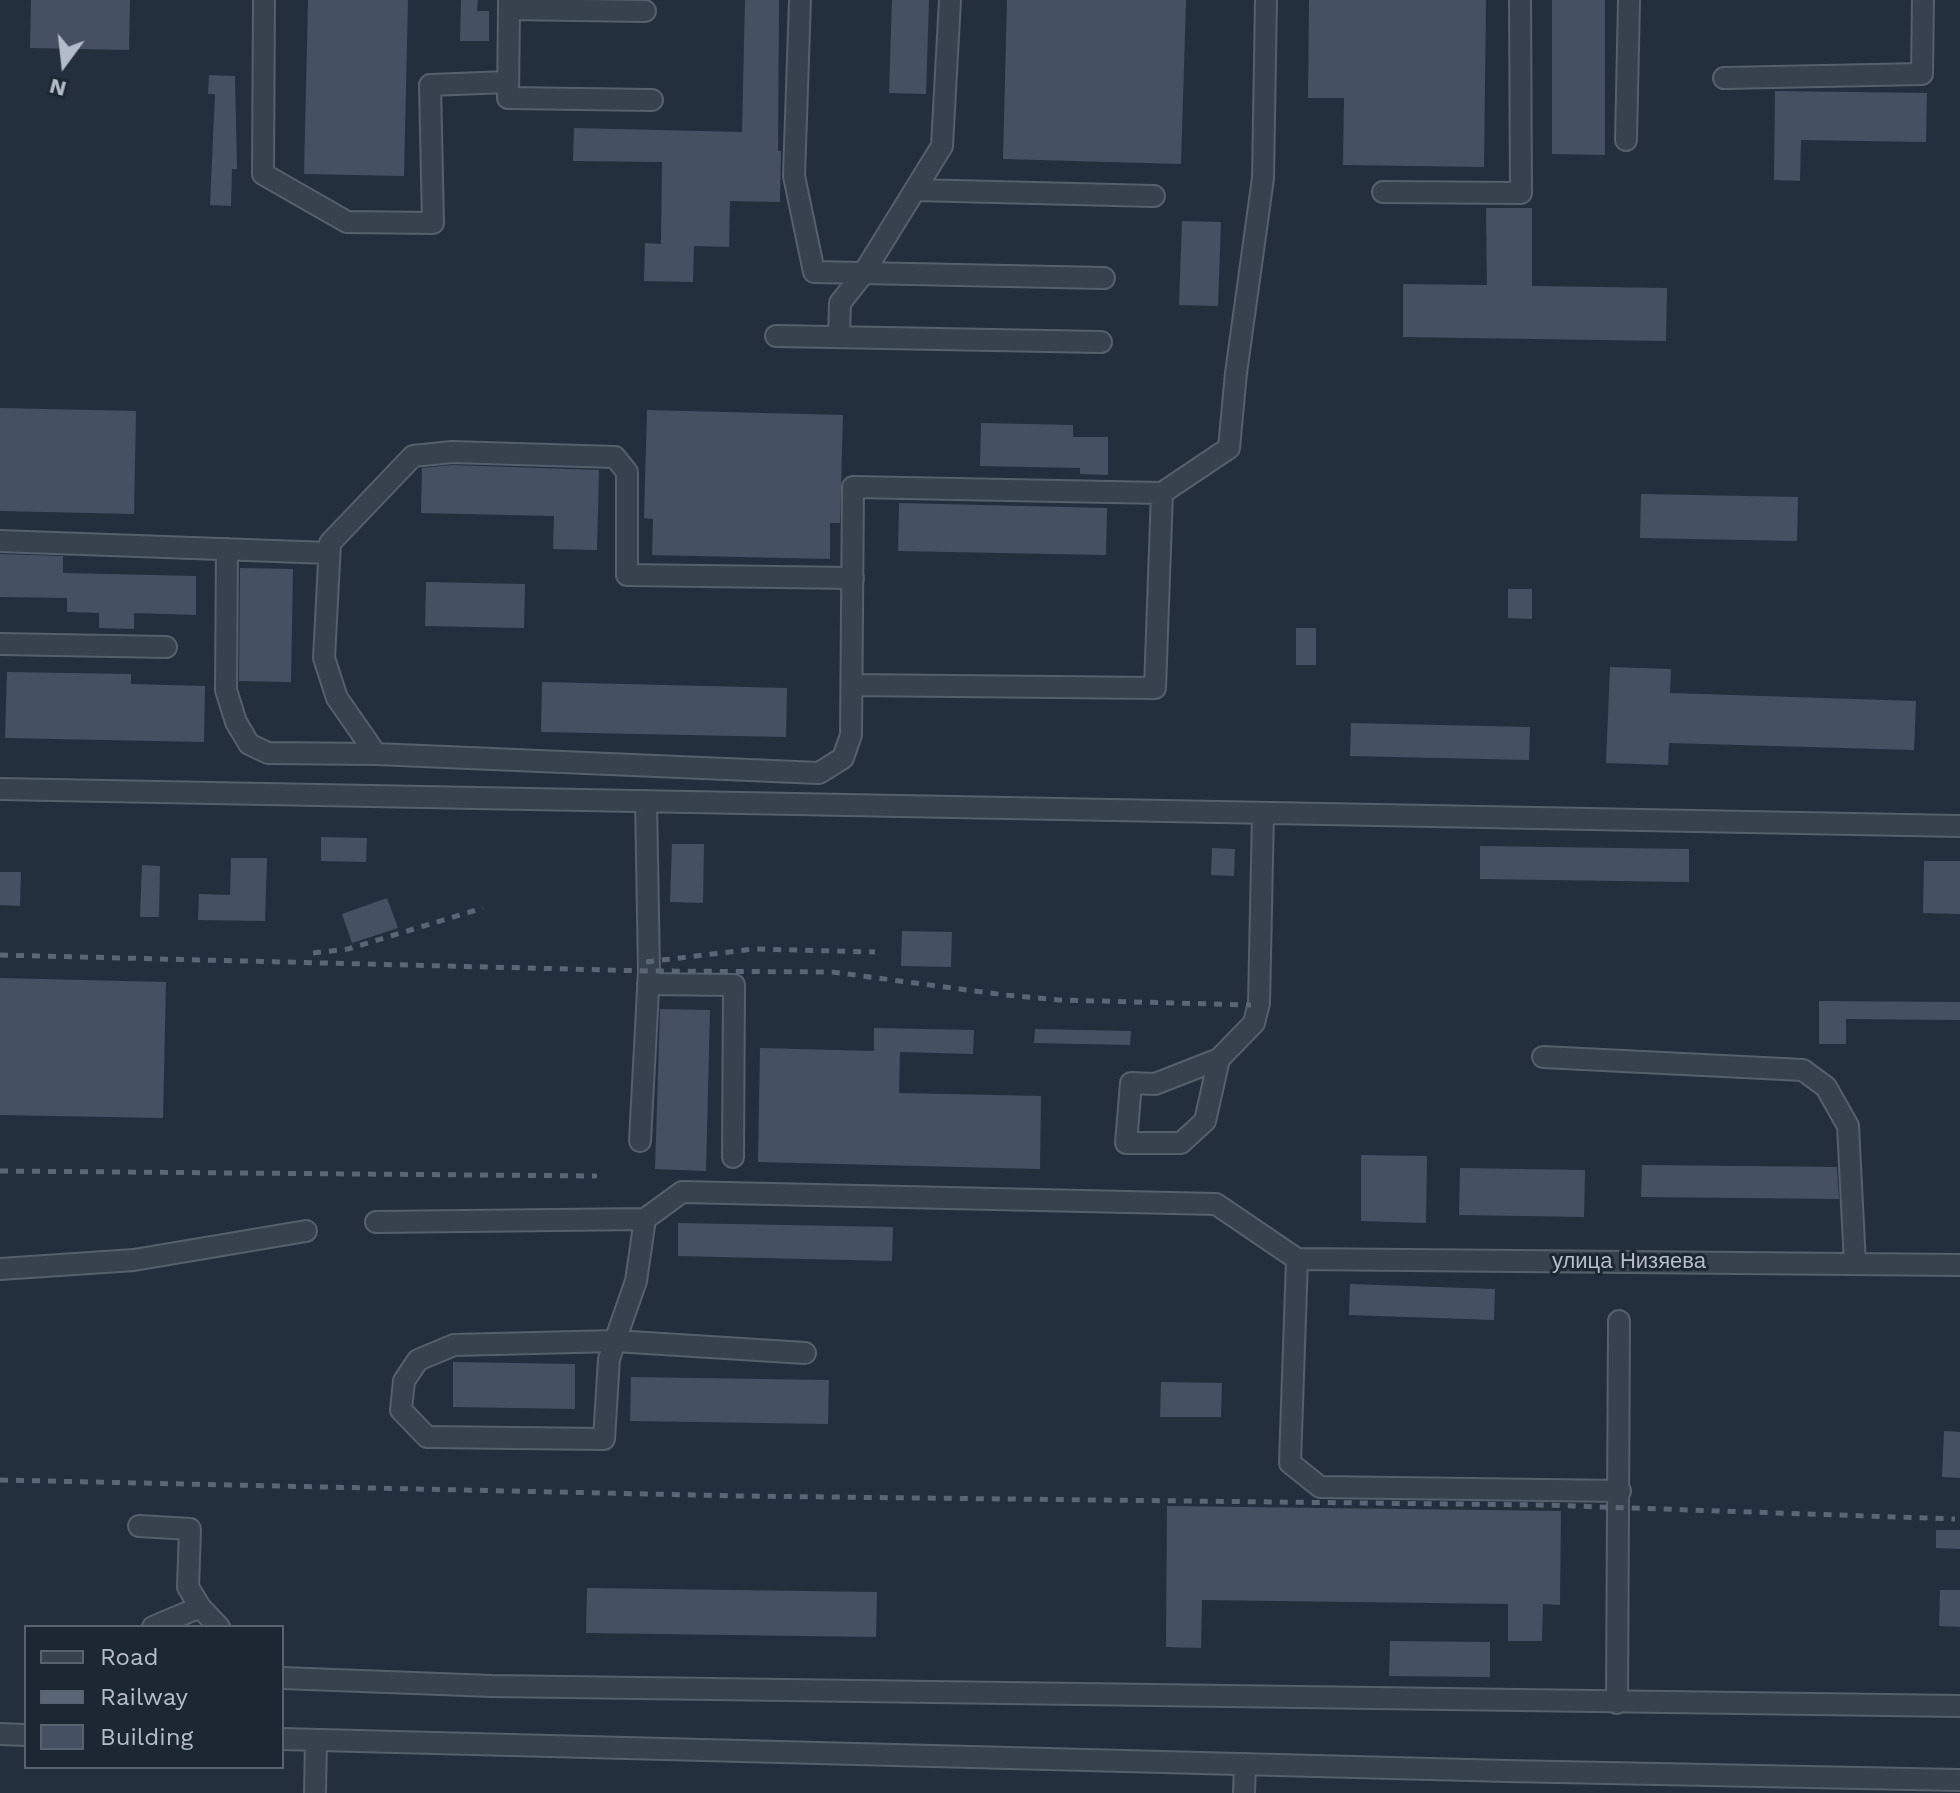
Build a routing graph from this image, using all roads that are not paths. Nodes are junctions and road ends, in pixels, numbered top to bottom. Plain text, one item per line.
1 (264, 0) edge
2 (800, 0) edge
3 (950, 0) edge
4 (1266, 0) edge
5 (1520, 0) edge
6 (1629, 0) edge
7 (1923, 0) edge
8 (509, 4) edge
9 (645, 11) dead end
10 (1724, 78) dead end
11 (508, 82) junction
12 (652, 100) dead end
13 (1626, 140) dead end
14 (915, 190) junction
15 (1383, 192) dead end
16 (1154, 196) dead end
17 (863, 274) junction
18 (1104, 278) dead end
19 (776, 336) dead end
20 (839, 337) junction
21 (1101, 342) dead end
22 (1162, 493) junction
23 (0, 541) edge
24 (227, 549) junction
25 (329, 553) junction
26 (853, 578) junction
27 (0, 644) edge
28 (166, 647) dead end
29 (853, 685) junction
30 (376, 754) junction
31 (0, 789) edge
32 (646, 801) junction
33 (1263, 813) junction
34 (1960, 826) edge
35 (648, 984) junction
36 (1543, 1057) dead end
37 (1219, 1059) junction
38 (640, 1141) dead end
39 (733, 1157) dead end
40 (645, 1219) junction
41 (376, 1222) dead end
42 (306, 1231) dead end
43 (1297, 1259) junction
44 (1855, 1264) junction
45 (1960, 1265) edge
46 (0, 1269) edge
47 (1619, 1321) dead end
48 (615, 1341) junction
49 (805, 1353) dead end
50 (1620, 1491) junction
51 (139, 1526) dead end
52 (200, 1607) junction
53 (158, 1625) edge
54 (217, 1625) edge
55 (284, 1678) edge
56 (1617, 1703) junction
57 (1960, 1706) edge
58 (0, 1734) edge
59 (24, 1735) edge
60 (284, 1739) edge
61 (316, 1740) junction
62 (1245, 1764) junction
63 (1960, 1780) edge
64 (315, 1793) edge
65 (1244, 1793) edge

1 - 11 street
2 - 17 street
3 - 14 street
4 - 22 street
5 - 15 street
6 - 13 street
7 - 10 street
8 - 9 street
8 - 11 street
11 - 12 street
14 - 16 street
14 - 17 street
17 - 18 street
17 - 20 street
19 - 20 street
20 - 21 street
22 - 26 street
22 - 29 street
23 - 24 street
24 - 25 street
24 - 30 street
25 - 26 street
25 - 30 street
26 - 29 street
27 - 28 street
29 - 30 street
31 - 32 street
32 - 33 street
32 - 35 street
33 - 34 street
33 - 37 street
35 - 38 street
35 - 39 street
36 - 44 street
37 - 37 street
40 - 41 street
40 - 43 street
40 - 48 street
42 - 46 street
43 - 44 street, улица Низяева
43 - 50 street
44 - 45 street, улица Низяева
47 - 50 street
48 - 48 street
48 - 49 street
50 - 56 street
51 - 52 street
52 - 53 street
52 - 54 street
55 - 56 street
56 - 57 street
58 - 59 street
60 - 61 street
61 - 62 street
61 - 64 street
62 - 63 street
62 - 65 street

